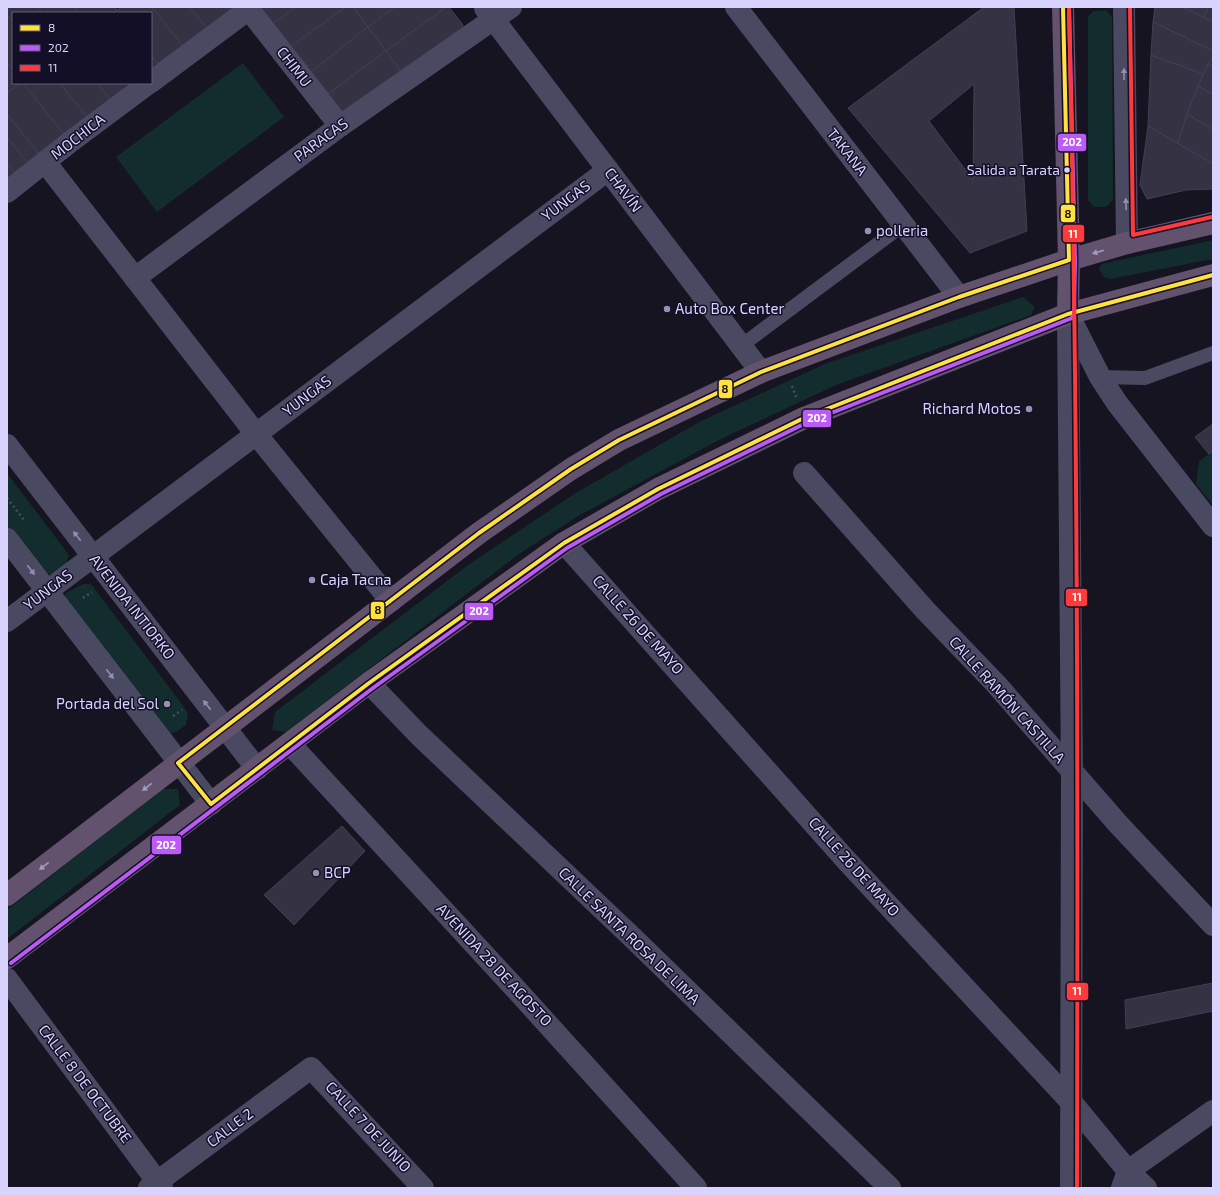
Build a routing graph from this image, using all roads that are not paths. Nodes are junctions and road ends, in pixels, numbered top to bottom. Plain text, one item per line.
1 (736, 7) edge
2 (1063, 7) edge
3 (1124, 7) edge
4 (248, 8) edge
5 (497, 11) edge
6 (152, 80) edge
7 (147, 84) edge
8 (340, 126) junction
9 (46, 162) junction
10 (608, 170) junction
11 (7, 192) edge
12 (1213, 223) edge
13 (904, 225) junction
14 (1127, 243) junction
15 (1069, 260) junction
16 (1213, 275) edge
17 (135, 278) junction
18 (959, 297) junction
19 (1068, 314) junction
20 (741, 346) junction
21 (1213, 353) edge
22 (761, 372) junction
23 (1100, 377) junction
24 (256, 434) junction
25 (7, 445) edge
26 (804, 473) dead end
27 (1213, 526) edge
28 (7, 539) edge
29 (564, 542) junction
30 (93, 557) junction
31 (47, 591) junction
32 (391, 601) junction
33 (7, 621) edge
34 (369, 683) junction
35 (224, 727) junction
36 (290, 744) junction
37 (178, 763) junction
38 (257, 769) junction
39 (1072, 773) junction
40 (211, 804) junction
41 (7, 895) edge
42 (1213, 925) edge
43 (7, 958) edge
44 (7, 979) edge
45 (311, 1068) joint
46 (1072, 1104) junction
47 (1213, 1111) edge
48 (1125, 1179) edge
49 (156, 1186) edge
50 (423, 1188) edge
51 (696, 1188) edge
52 (890, 1188) edge
53 (1071, 1188) edge
54 (1146, 1188) edge

1 - 13 street, TAKANA
2 - 15 highway
14 -> 3 street
4 - 6 street, MOCHICA
4 - 8 street, CHIMU
5 - 8 street, PARACAS
5 - 10 street, CHAVÍN
7 - 9 street, MOCHICA
8 - 17 street, PARACAS
9 - 11 street, MOCHICA
9 - 17 street
10 - 20 street, CHAVÍN
10 - 24 street, YUNGAS
12 - 14 highway
13 - 18 street, TAKANA
13 - 20 lane
14 -> 15 highway
15 - 18 highway
15 - 19 highway
16 - 19 highway
17 - 24 street
18 - 22 highway
19 - 23 street
19 - 29 highway
19 - 39 street
20 - 22 street, CHAVÍN
21 - 23 lane
22 - 32 highway
23 - 27 street
24 - 30 street, YUNGAS
24 - 32 street
30 -> 25 street, AVENIDA INTIORKO
26 - 39 street, CALLE RAMÓN CASTILLA
28 -> 31 street
29 - 34 highway
29 - 46 street, CALLE 26 DE MAYO
30 - 31 street, YUNGAS
35 -> 30 street, AVENIDA INTIORKO
31 - 33 street, YUNGAS
31 -> 37 street
32 - 35 highway
34 - 36 highway
34 - 52 street, CALLE SANTA ROSA DE LIMA
35 - 37 highway
35 - 38 street, AVENIDA INTIORKO
36 - 38 highway
36 - 51 street, AVENIDA 28 DE AGOSTO
37 - 40 street
37 -> 41 highway
38 - 40 highway
39 - 42 street, CALLE RAMÓN CASTILLA
39 - 46 street
40 - 43 highway
44 - 49 street, CALLE 8 DE OCTUBRE
45 - 49 street, CALLE 2
45 - 50 street, CALLE 7 DE JUNIO
46 - 48 street, CALLE 26 DE MAYO
46 - 53 street
47 - 48 street
48 - 54 street, CALLE 26 DE MAYO

